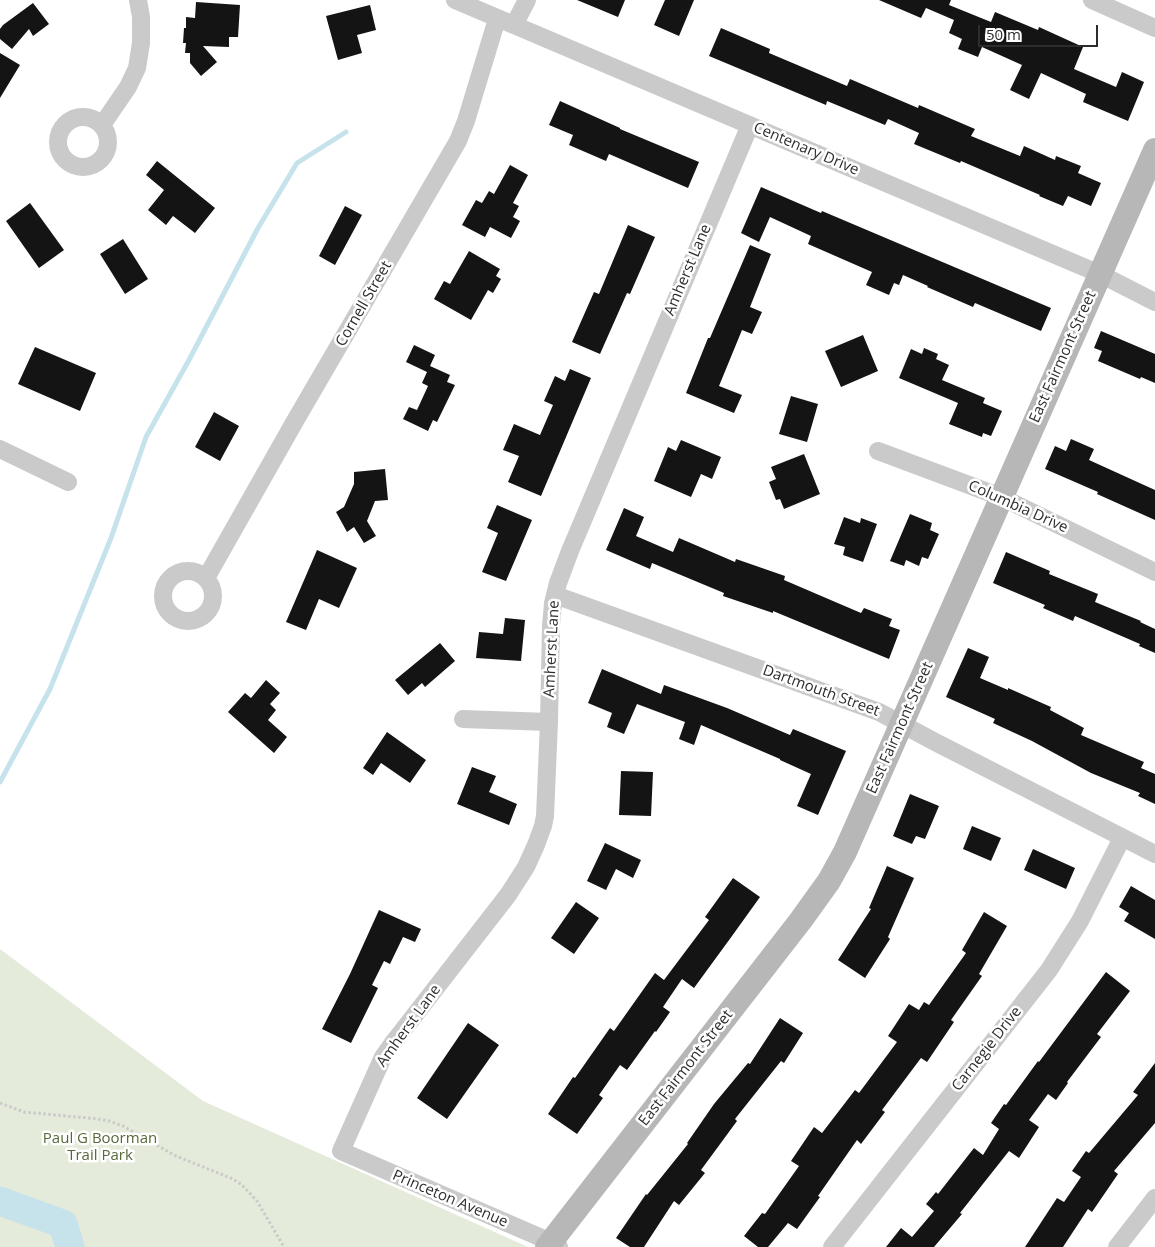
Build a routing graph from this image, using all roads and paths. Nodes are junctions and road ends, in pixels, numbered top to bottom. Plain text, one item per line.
1 (138, 0) edge
2 (455, 0) edge
3 (527, 0) edge
4 (1092, 0) edge
5 (506, 22) junction
6 (1155, 28) edge
7 (102, 125) dead end
8 (750, 125) junction
9 (1155, 150) edge
10 (1100, 274) junction
11 (1155, 302) edge
12 (0, 449) edge
13 (878, 451) dead end
14 (68, 482) dead end
15 (1001, 497) junction
16 (1155, 572) edge
17 (206, 578) dead end
18 (555, 594) junction
19 (463, 718) dead end
20 (549, 722) junction
21 (902, 724) junction
22 (1122, 838) junction
23 (1155, 854) edge
24 (0, 1103) edge
25 (341, 1151) joint
26 (1155, 1198) edge
27 (552, 1245) edge
28 (1122, 1245) edge
29 (284, 1247) edge
30 (832, 1247) edge

1 - 7 street
2 - 5 street, Centenary Drive
3 - 5 street, Cornell Street
4 - 6 street
5 - 8 street, Centenary Drive
5 - 17 street, Cornell Street
8 - 10 street, Centenary Drive
8 - 18 street, Amherst Lane
9 - 10 street, East Fairmont Street
10 - 11 street, Centenary Drive
10 - 15 street, East Fairmont Street
12 - 14 street
13 - 15 street, Columbia Drive
15 - 16 street, Columbia Drive
15 - 21 street, East Fairmont Street
18 - 20 street, Amherst Lane
18 - 21 street, Dartmouth Street
19 - 20 street
20 - 25 street, Amherst Lane
21 - 22 street, Dartmouth Street
21 - 27 street, East Fairmont Street
22 - 23 street, Dartmouth Street
22 - 30 street, Carnegie Drive
24 - 29 path
25 - 27 street, Princeton Avenue
26 - 28 street

